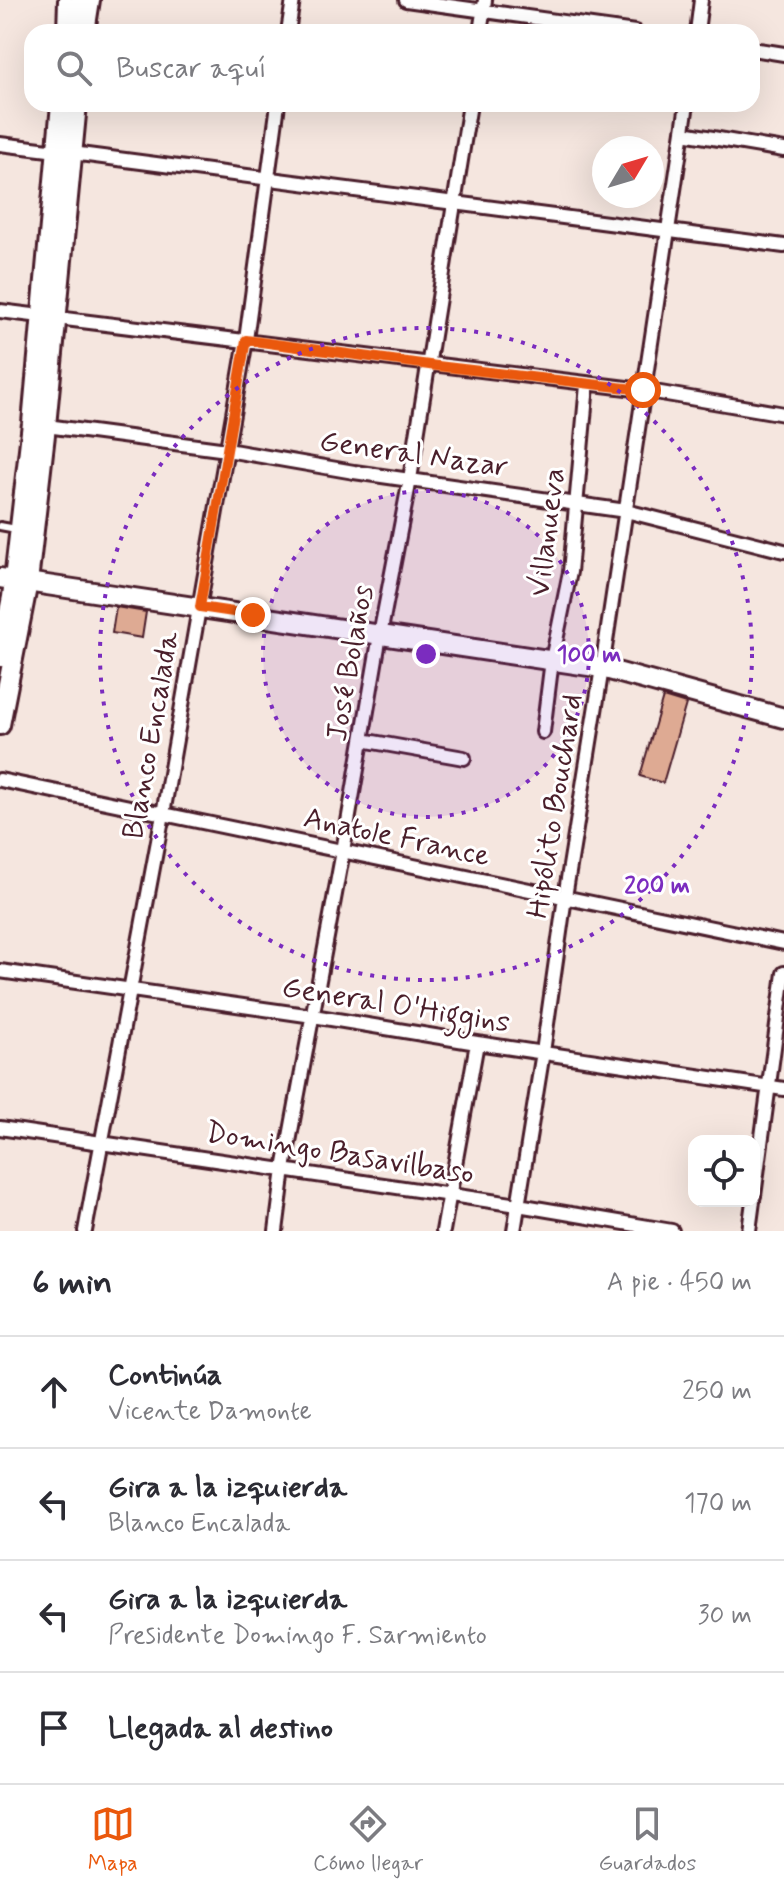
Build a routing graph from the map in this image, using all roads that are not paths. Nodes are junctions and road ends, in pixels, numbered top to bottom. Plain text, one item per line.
1 (293, 0) edge
2 (406, 0) edge
3 (701, 0) edge
4 (79, 2) edge
5 (484, 5) edge
6 (68, 24) edge
7 (77, 24) edge
8 (86, 24) edge
9 (289, 24) edge
10 (590, 24) edge
11 (698, 24) edge
12 (760, 50) edge
13 (784, 54) edge
14 (62, 112) edge
15 (75, 112) edge
16 (277, 112) edge
17 (469, 112) edge
18 (686, 112) edge
19 (683, 133) junction
20 (0, 144) edge
21 (784, 150) edge
22 (65, 152) junction
23 (267, 179) junction
24 (455, 203) junction
25 (669, 230) junction
26 (784, 246) edge
27 (0, 311) edge
28 (49, 317) junction
29 (246, 340) junction
30 (429, 365) junction
31 (587, 385) junction
32 (643, 390) junction
33 (784, 414) edge
34 (39, 425) junction
35 (227, 450) junction
36 (410, 479) junction
37 (578, 503) junction
38 (626, 511) junction
39 (0, 526) edge
40 (19, 530) junction
41 (784, 551) edge
42 (14, 580) edge
43 (200, 607) junction
44 (380, 635) junction
45 (0, 657) edge
46 (552, 660) junction
47 (602, 668) junction
48 (784, 718) edge
49 (0, 725) edge
50 (543, 732) dead end
51 (362, 740) junction
52 (464, 758) dead end
53 (0, 780) edge
54 (163, 814) junction
55 (343, 851) junction
56 (565, 897) junction
57 (784, 943) edge
58 (0, 971) edge
59 (784, 973) edge
60 (130, 991) junction
61 (313, 1016) junction
62 (477, 1043) junction
63 (543, 1052) junction
64 (768, 1087) junction
65 (784, 1089) edge
66 (0, 1128) edge
67 (101, 1143) junction
68 (760, 1150) edge
69 (284, 1169) junction
70 (451, 1195) junction
71 (518, 1205) junction
72 (753, 1207) edge
73 (85, 1231) edge
74 (276, 1231) edge
75 (443, 1231) edge
76 (514, 1231) edge
77 (672, 1231) edge
78 (749, 1231) edge

1 - 9 street
2 - 5 street
3 - 11 street
4 - 6 street
4 - 7 main road
4 - 8 street
5 - 10 street
12 - 13 street
14 - 22 main road
15 - 22 main road
16 - 23 street, Blanco Encalada
17 - 24 street, José Bolaños
18 - 19 street, Hipólito Bouchard
19 - 21 street
19 - 25 street, Hipólito Bouchard
20 - 22 street
22 - 23 street
22 - 28 main road
23 - 24 street
23 - 29 street, Blanco Encalada
24 - 25 street
24 - 30 street, José Bolaños
25 - 26 street
25 - 32 street, Hipólito Bouchard
27 - 28 street
28 - 29 street
28 - 34 main road
29 - 30 street
29 - 35 street, Blanco Encalada
30 - 31 street
30 - 36 street, José Bolaños
31 - 32 street
31 - 37 street, Villanueva
32 - 33 street
32 - 38 street, Hipólito Bouchard
34 - 35 street, General Nazar
34 - 40 main road
34 - 42 main road
35 - 36 street, General Nazar
35 - 43 street, Blanco Encalada
36 - 37 street, General Nazar
36 - 44 street, José Bolaños
37 - 38 street, General Nazar
37 - 46 street, Villanueva
38 - 41 street, General Nazar
38 - 47 street, Hipólito Bouchard
39 - 40 lane
40 - 42 main road
42 - 43 main road
42 - 45 main road
42 - 49 main road
43 - 44 main road
43 - 54 street, Blanco Encalada
44 - 46 main road
44 - 51 street, José Bolaños
46 - 47 main road
46 - 50 street, Villanueva
47 - 48 main road
47 - 56 street, Hipólito Bouchard
51 - 52 street
51 - 55 street, José Bolaños
53 - 54 street, Anatole France
54 - 55 street, Anatole France
54 - 60 street, Blanco Encalada
55 - 56 street, Anatole France
55 - 61 street, José Bolaños
56 - 57 street, Anatole France
56 - 63 street, Hipólito Bouchard
58 - 60 street, General O'Higgins
59 - 64 street
60 - 61 street, General O'Higgins
60 - 67 street, Blanco Encalada
61 - 62 street, General O'Higgins
61 - 69 street, José Bolaños
62 - 63 street, General O'Higgins
62 - 70 street
63 - 64 street, General O'Higgins
63 - 71 street, Hipólito Bouchard
64 - 65 street, General O'Higgins
64 - 68 street
66 - 67 street, Domingo Basavilbaso
67 - 69 street, Domingo Basavilbaso
67 - 73 street, Blanco Encalada
69 - 70 street, Domingo Basavilbaso
69 - 74 street, José Bolaños
70 - 71 street, Domingo Basavilbaso
70 - 75 street
71 - 76 street, Hipólito Bouchard
71 - 77 street, Domingo Basavilbaso
72 - 78 street

